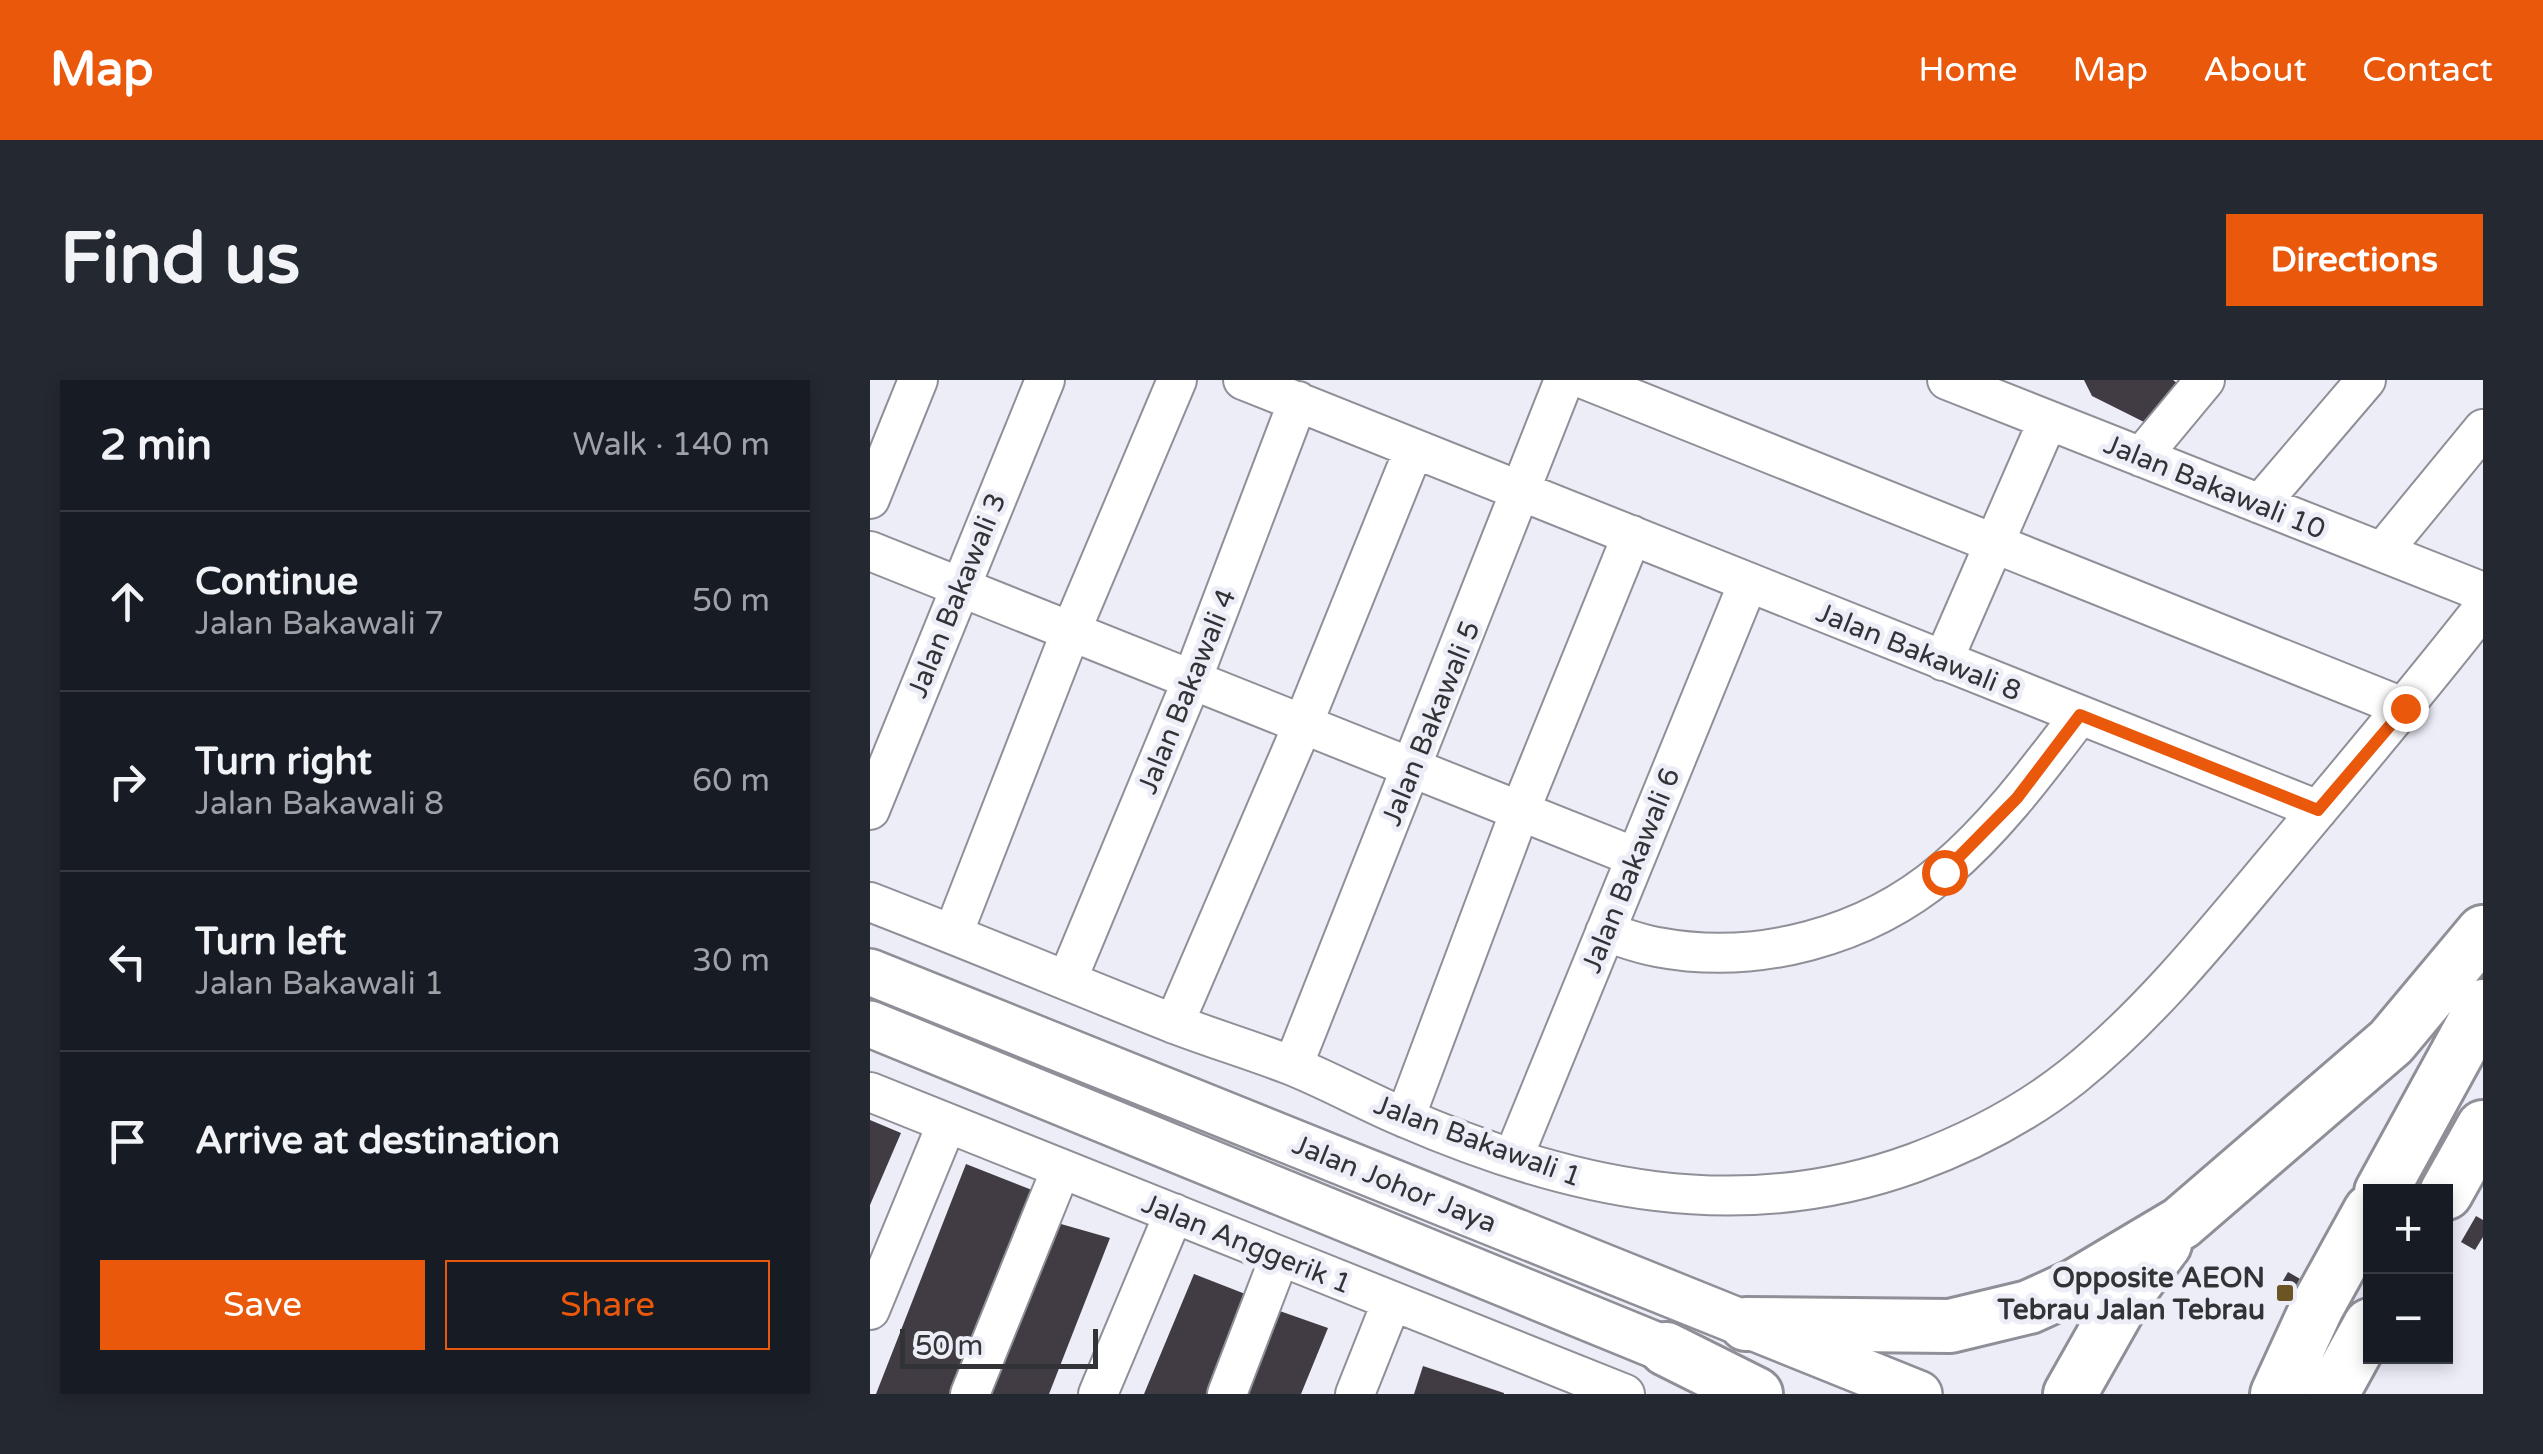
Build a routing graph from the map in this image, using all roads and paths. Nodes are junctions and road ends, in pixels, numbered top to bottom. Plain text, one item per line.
1 (918, 380) edge
2 (1045, 380) edge
3 (1177, 380) edge
4 (1244, 380) edge
5 (1564, 380) edge
6 (1586, 380) edge
7 (1947, 380) edge
8 (2205, 380) edge
9 (2366, 380) edge
10 (2018, 392) edge
11 (1298, 401) junction
12 (2048, 420) junction
13 (2483, 430) edge
14 (1414, 449) junction
15 (2142, 457) junction
16 (1521, 492) junction
17 (870, 499) edge
18 (2260, 504) junction
19 (1632, 535) junction
20 (1994, 542) junction
21 (870, 551) edge
22 (2382, 552) junction
23 (1748, 583) junction
24 (958, 586) junction
25 (2483, 592) edge
26 (2483, 608) edge
27 (1071, 632) junction
28 (1943, 661) junction
29 (1192, 680) junction
30 (2405, 708) junction
31 (2080, 715) junction
32 (1303, 724) junction
33 (1412, 768) junction
34 (870, 810) edge
35 (2318, 810) junction
36 (1520, 811) junction
37 (1635, 857) junction
38 (870, 902) edge
39 (1605, 932) junction
40 (2483, 932) edge
41 (954, 934) junction
42 (870, 972) edge
43 (1068, 978) junction
44 (2483, 1006) edge
45 (870, 1024) edge
46 (1174, 1024) junction
47 (1293, 1066) junction
48 (870, 1092) edge
49 (1405, 1118) junction
50 (947, 1123) junction
51 (2483, 1126) edge
52 (1512, 1158) junction
53 (1061, 1168) junction
54 (2386, 1184) edge
55 (2451, 1184) edge
56 (1174, 1213) junction
57 (2181, 1222) junction
58 (2363, 1224) edge
59 (1280, 1256) junction
60 (1392, 1301) junction
61 (870, 1310) edge
62 (1746, 1324) junction
63 (2363, 1339) edge
64 (1666, 1350) junction
65 (970, 1394) edge
66 (1098, 1394) edge
67 (1227, 1394) edge
68 (1355, 1394) edge
69 (1625, 1394) edge
70 (1756, 1394) edge
71 (1775, 1394) edge
72 (1919, 1394) edge
73 (2070, 1394) edge
74 (2277, 1394) edge
75 (2332, 1394) edge

1 - 17 street
2 - 24 street, Jalan Bakawali 3
3 - 27 street
4 - 11 street, Jalan Bakawali 8
5 - 16 street, Jalan Bakawali 5
6 - 20 street
7 - 10 street, Jalan Bakawali 10
8 - 15 street
9 - 18 street
10 - 12 street, Jalan Bakawali 10
11 - 14 street, Jalan Bakawali 8
11 - 29 street, Jalan Bakawali 4
12 - 15 street, Jalan Bakawali 10
12 - 20 street
13 - 22 street
14 - 16 street, Jalan Bakawali 8
14 - 32 street
15 - 18 street, Jalan Bakawali 10
16 - 19 street, Jalan Bakawali 8
16 - 33 street, Jalan Bakawali 5
18 - 22 street, Jalan Bakawali 10
19 - 23 street, Jalan Bakawali 8
19 - 36 street
20 - 28 street
20 - 30 street
21 - 24 street
22 - 25 street, Jalan Bakawali 10
23 - 28 street, Jalan Bakawali 8
23 - 37 street, Jalan Bakawali 6
24 - 27 street
24 - 34 street, Jalan Bakawali 3
26 - 30 street, Jalan Bakawali 1
27 - 29 street
27 - 41 street
28 - 31 street, Jalan Bakawali 8
29 - 32 street
29 - 43 street, Jalan Bakawali 4
30 - 35 street, Jalan Bakawali 1
31 - 35 street, Jalan Bakawali 8
31 - 39 street
32 - 33 street
32 - 46 street
33 - 36 street
33 - 47 street, Jalan Bakawali 5
35 - 52 street, Jalan Bakawali 1
36 - 37 street
36 - 49 street
37 - 39 street, Jalan Bakawali 6
38 - 41 street, Jalan Bakawali 1
39 - 52 street, Jalan Bakawali 6
40 - 57 highway
41 - 43 street, Jalan Bakawali 1
42 - 62 main road, Jalan Johor Jaya
43 - 46 street, Jalan Bakawali 1
44 - 54 highway
45 - 64 main road, Jalan Johor Jaya
46 - 47 street, Jalan Bakawali 1
47 - 49 street, Jalan Bakawali 1
48 - 50 street, Jalan Anggerik 1
49 - 52 street, Jalan Bakawali 1
50 - 53 street, Jalan Anggerik 1
50 - 61 street
51 - 55 highway
53 - 56 street, Jalan Anggerik 1
53 - 65 street
56 - 59 street, Jalan Anggerik 1
56 - 66 street
57 - 62 highway
57 - 73 highway
58 - 74 highway
59 - 60 street, Jalan Anggerik 1
59 - 67 street
60 - 68 street
60 - 69 street, Jalan Anggerik 1
62 - 72 main road, Jalan Johor Jaya
63 - 75 highway
64 - 70 highway
64 - 71 main road, Jalan Johor Jaya

